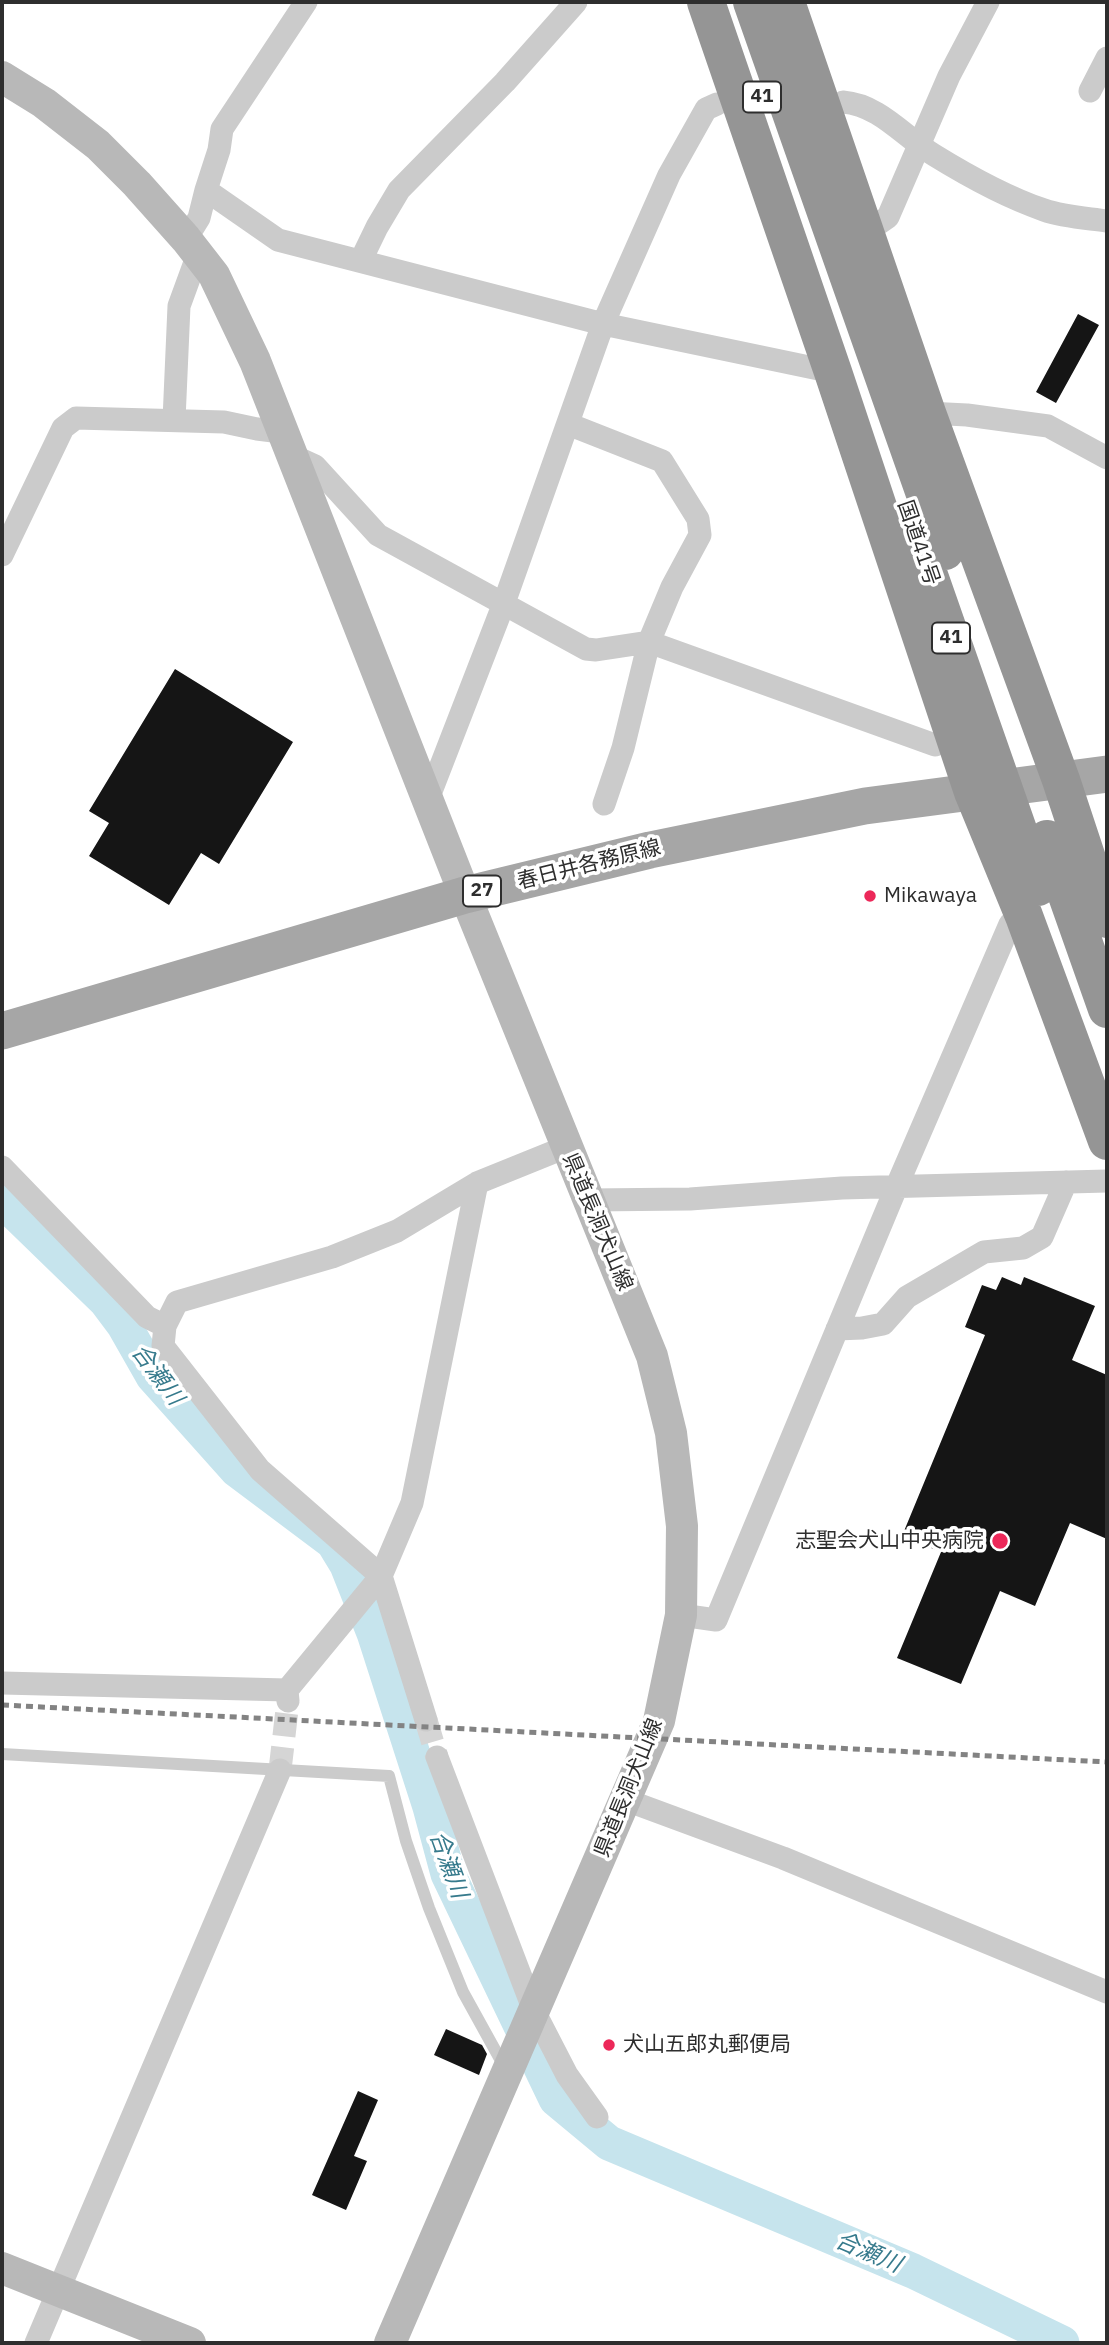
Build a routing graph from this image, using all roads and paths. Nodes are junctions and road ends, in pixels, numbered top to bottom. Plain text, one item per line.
1 (306, 2) edge
2 (576, 2) edge
3 (706, 2) edge
4 (729, 2) edge
5 (752, 2) edge
6 (786, 2) edge
7 (988, 2) edge
8 (1107, 58) edge
9 (2, 77) edge
10 (1090, 91) dead end
11 (843, 102) dead end
12 (717, 104) dead end
13 (919, 143) junction
14 (805, 188) junction
15 (206, 190) junction
16 (1107, 220) edge
17 (865, 233) junction
18 (192, 246) junction
19 (361, 260) junction
20 (603, 324) junction
21 (833, 372) junction
22 (927, 413) junction
23 (174, 420) junction
24 (568, 424) junction
25 (286, 444) junction
26 (1107, 458) edge
27 (2, 555) edge
28 (504, 603) junction
29 (649, 642) junction
30 (935, 745) dead end
31 (1107, 774) edge
32 (1061, 780) junction
33 (973, 792) junction
34 (428, 799) junction
35 (604, 804) dead end
36 (465, 895) junction
37 (1024, 916) junction
38 (1107, 919) edge
39 (1107, 1009) edge
40 (2, 1031) edge
41 (1107, 1084) edge
42 (1107, 1141) edge
43 (566, 1147) junction
44 (2, 1167) edge
45 (1107, 1181) edge
46 (1066, 1182) junction
47 (477, 1183) junction
48 (896, 1188) junction
49 (589, 1200) junction
50 (165, 1326) junction
51 (837, 1329) junction
52 (381, 1576) junction
53 (681, 1615) junction
54 (2, 1683) edge
55 (426, 1720) tunnel mouth
56 (2, 1754) edge
57 (436, 1757) tunnel mouth
58 (280, 1770) junction
59 (626, 1800) junction
60 (1107, 1992) edge
61 (534, 2011) junction
62 (508, 2072) junction
63 (597, 2117) dead end
64 (2, 2268) edge
65 (57, 2292) junction
66 (36, 2343) edge
67 (190, 2343) edge
68 (390, 2343) edge

1 - 15 street
2 - 19 street
3 - 21 highway
4 - 14 highway, 国道41号 / 41
5 - 14 highway, 国道41号 / 41
6 - 17 highway, 41
7 - 13 street
8 - 10 street
9 - 18 main road, 県道長洞犬山線
11 - 13 street
12 - 20 street
13 - 16 street
13 - 17 street
14 - 39 highway, 国道41号 / 41
14 - 41 highway, 国道41号 / 41
15 - 18 street
15 - 19 street
17 - 22 highway, 41
18 - 23 street
18 - 25 main road, 県道長洞犬山線
19 - 20 street
20 - 21 street
20 - 24 street
21 - 33 highway
22 - 26 street
22 - 32 highway, 41
23 - 25 street
23 - 27 street
24 - 28 street
24 - 29 street
25 - 28 street
25 - 34 main road, 県道長洞犬山線
28 - 29 street
28 - 34 street
29 - 30 street
29 - 35 street
31 - 32 main road, 春日井各務原線 / 27
32 - 33 main road, 春日井各務原線 / 27
32 - 38 highway
33 - 36 main road, 春日井各務原線 / 27
33 - 37 highway
34 - 36 main road, 県道長洞犬山線
36 - 40 main road, 春日井各務原線 / 27
36 - 43 main road, 県道長洞犬山線
37 - 42 highway
37 - 48 street
43 - 47 street
43 - 49 main road, 県道長洞犬山線
44 - 50 street
45 - 46 street
46 - 48 street
46 - 51 street
47 - 50 street
47 - 52 street
48 - 49 street
48 - 51 street
49 - 53 main road, 県道長洞犬山線
50 - 52 street
51 - 53 street
52 - 54 street
52 - 55 street
53 - 59 main road, 県道長洞犬山線
56 - 58 lane
57 - 61 street
58 - 62 lane
58 - 65 street
59 - 60 street
59 - 61 main road, 県道長洞犬山線
61 - 62 main road, 県道長洞犬山線
61 - 63 street
62 - 68 main road, 県道長洞犬山線
64 - 65 main road
65 - 66 street
65 - 67 main road

